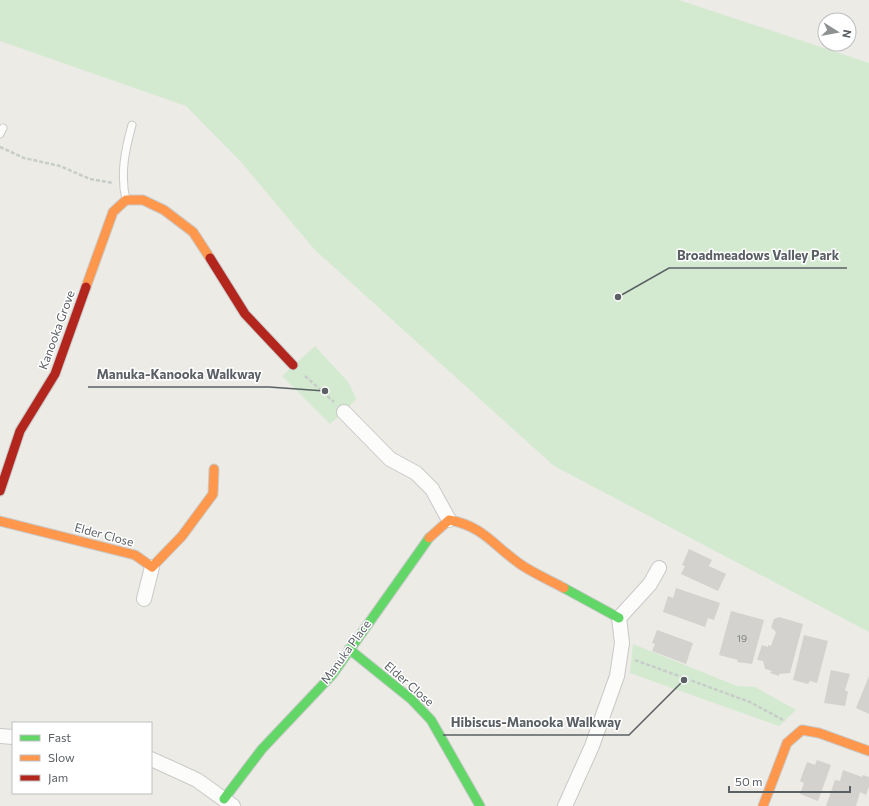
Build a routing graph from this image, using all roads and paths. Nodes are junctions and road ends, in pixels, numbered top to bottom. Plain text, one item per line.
1 (132, 125) dead end
2 (0, 147) edge
3 (123, 183) junction
4 (126, 200) junction
5 (293, 365) joint
6 (344, 412) joint
7 (214, 469) dead end
8 (0, 491) edge
9 (449, 520) junction
10 (0, 521) edge
11 (152, 567) junction
12 (659, 568) dead end
13 (144, 599) dead end
14 (620, 618) junction
15 (349, 649) junction
16 (633, 660) dead end
17 (802, 730) junction
18 (0, 736) edge
19 (12, 737) edge
20 (869, 751) edge
21 (152, 759) edge
22 (228, 802) edge
23 (480, 806) edge
24 (565, 806) edge
25 (763, 806) edge

1 - 3 lane
2 - 3 path
3 - 4 lane
4 - 5 street
4 - 8 street, Kanooka Grove
5 - 6 path
6 - 9 street
7 - 11 street
9 - 14 street
9 - 15 street, Manuka Place
10 - 11 street, Elder Close
11 - 13 street
12 - 14 street
14 - 24 street
15 - 22 street, Manuka Place
15 - 23 street, Elder Close
16 - 17 path
17 - 20 street
17 - 25 street
18 - 19 street
21 - 22 street

